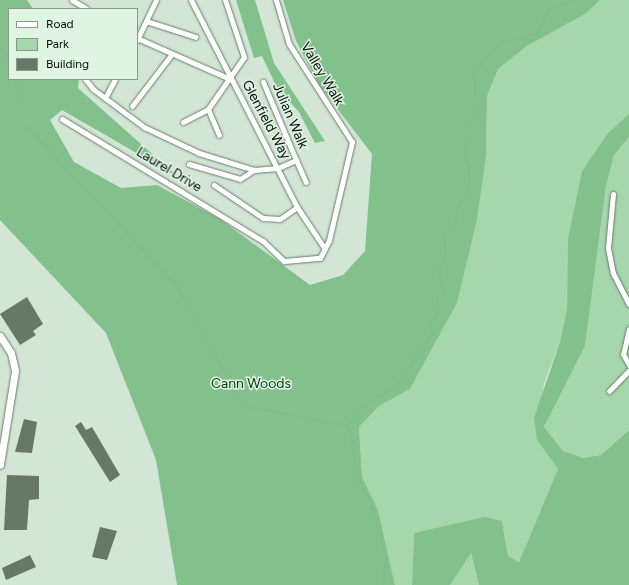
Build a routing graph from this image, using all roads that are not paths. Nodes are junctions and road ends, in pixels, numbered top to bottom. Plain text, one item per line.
1 (72, 0) edge
2 (156, 0) edge
3 (190, 0) edge
4 (224, 0) edge
5 (276, 0) edge
6 (85, 8) edge
7 (146, 21) junction
8 (138, 37) edge
9 (196, 37) dead end
10 (138, 39) edge
11 (171, 55) junction
12 (230, 79) junction
13 (87, 80) edge
14 (114, 80) edge
15 (263, 82) dead end
16 (105, 98) junction
17 (132, 106) dead end
18 (208, 109) junction
19 (62, 119) dead end
20 (183, 122) dead end
21 (219, 135) dead end
22 (296, 160) junction
23 (189, 164) dead end
24 (278, 168) junction
25 (254, 170) junction
26 (306, 182) dead end
27 (214, 186) dead end
28 (613, 194) dead end
29 (298, 207) junction
30 (325, 249) junction
31 (629, 304) edge
32 (629, 329) edge
33 (0, 336) edge
34 (629, 365) edge
35 (629, 370) edge
36 (609, 391) dead end
37 (0, 465) edge

1 - 6 street
2 - 7 street
3 - 12 street, Glenfield Way
4 - 12 street
5 - 30 street, Valley Walk
7 - 8 street
7 - 9 street
10 - 11 street
11 - 12 street
11 - 17 street
12 - 18 street
12 - 24 street, Glenfield Way
13 - 16 street
14 - 16 street
15 - 22 street, Julian Walk
16 - 25 street
18 - 20 street
18 - 21 street
19 - 30 street, Laurel Drive
22 - 24 street, Julian Walk
22 - 26 street, Julian Walk
23 - 25 street
24 - 25 street, Julian Walk
24 - 29 street, Glenfield Way
27 - 29 street
28 - 31 street
29 - 30 street, Glenfield Way
32 - 34 street
33 - 37 street
35 - 36 street

